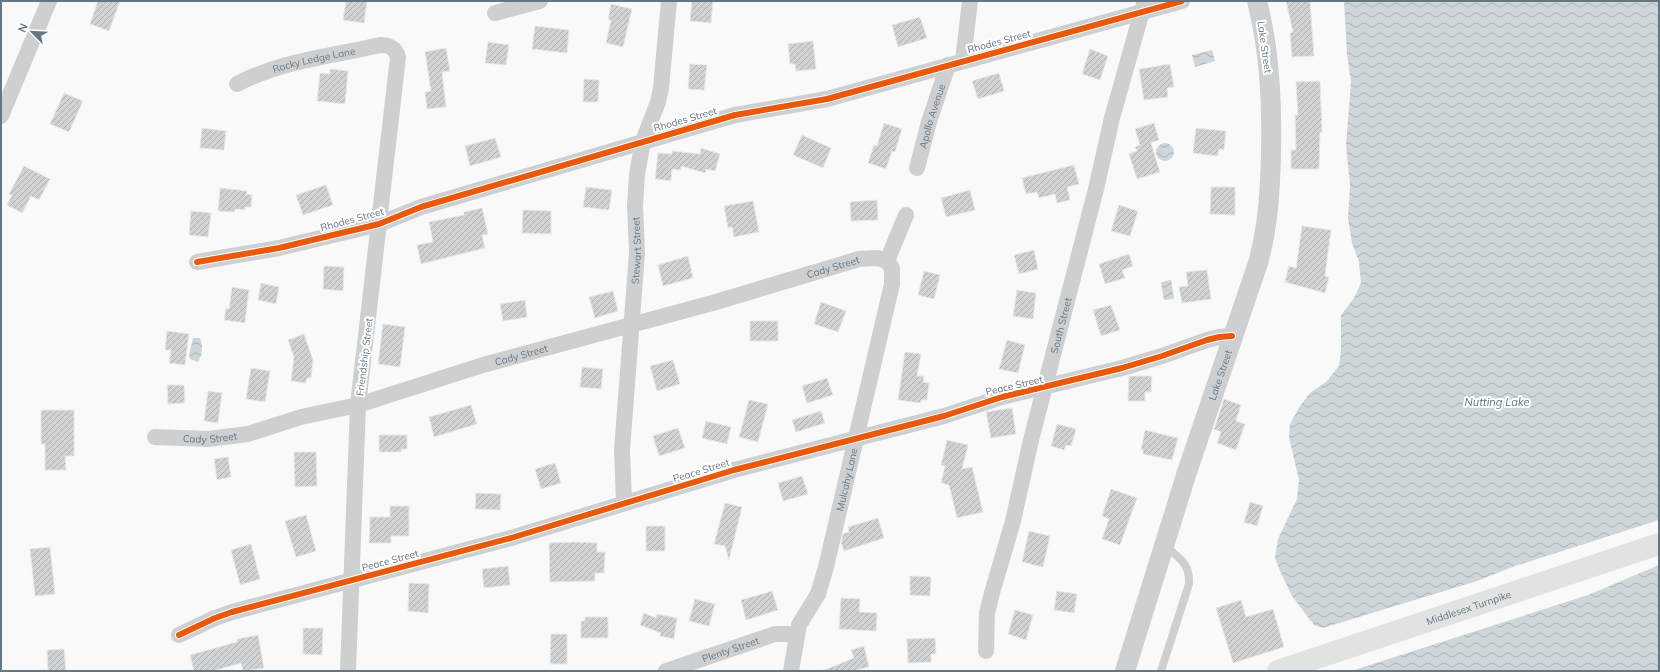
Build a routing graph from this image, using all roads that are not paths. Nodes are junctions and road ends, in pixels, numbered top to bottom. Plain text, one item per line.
1 (49, 1) edge
2 (540, 1) edge
3 (669, 1) edge
4 (970, 1) edge
5 (1182, 1) edge
6 (1257, 1) edge
7 (1143, 6) edge
8 (495, 13) dead end
9 (392, 47) joint
10 (955, 63) junction
11 (237, 84) dead end
12 (1, 116) edge
13 (643, 141) junction
14 (917, 168) dead end
15 (906, 215) dead end
16 (379, 224) junction
17 (887, 261) junction
18 (197, 262) dead end
19 (631, 324) junction
20 (1232, 336) junction
21 (1046, 387) junction
22 (358, 405) junction
23 (154, 436) dead end
24 (856, 438) junction
25 (624, 503) junction
26 (1659, 544) edge
27 (1163, 545) junction
28 (351, 581) junction
29 (179, 635) dead end
30 (796, 636) junction
31 (986, 651) dead end
32 (348, 671) edge
33 (666, 671) edge
34 (791, 671) edge
35 (1125, 671) edge
36 (1161, 671) edge
37 (1278, 671) edge

1 - 12 street
2 - 8 street
3 - 13 street, Stewart Street
4 - 10 street, Apollo Avenue
5 - 7 street, Rhodes Street
6 - 20 street, Lake Street
7 - 10 street, Rhodes Street
7 - 21 street, South Street
9 - 11 street, Rocky Ledge Lane
9 - 16 street, Friendship Street
10 - 13 street, Rhodes Street
10 - 14 street, Apollo Avenue
13 - 16 street, Rhodes Street
13 - 19 street, Stewart Street
15 - 17 street
16 - 18 street, Rhodes Street
16 - 22 street, Friendship Street
17 - 19 street, Cady Street
17 - 24 street, Mulcahy Lane
19 - 22 street, Cady Street
19 - 25 street, Stewart Street
20 - 21 street, Peace Street
20 - 27 street, Lake Street
21 - 24 street, Peace Street
21 - 31 street, South Street
22 - 23 street, Cady Street
22 - 28 street, Friendship Street
24 - 25 street, Peace Street
24 - 30 street, Mulcahy Lane
25 - 28 street, Peace Street
26 - 37 main road, Middlesex Turnpike
27 - 35 street, Lake Street
27 - 36 lane
28 - 29 street, Peace Street
28 - 32 street, Friendship Street
30 - 33 street, Plenty Street
30 - 34 street, Mulcahy Lane

